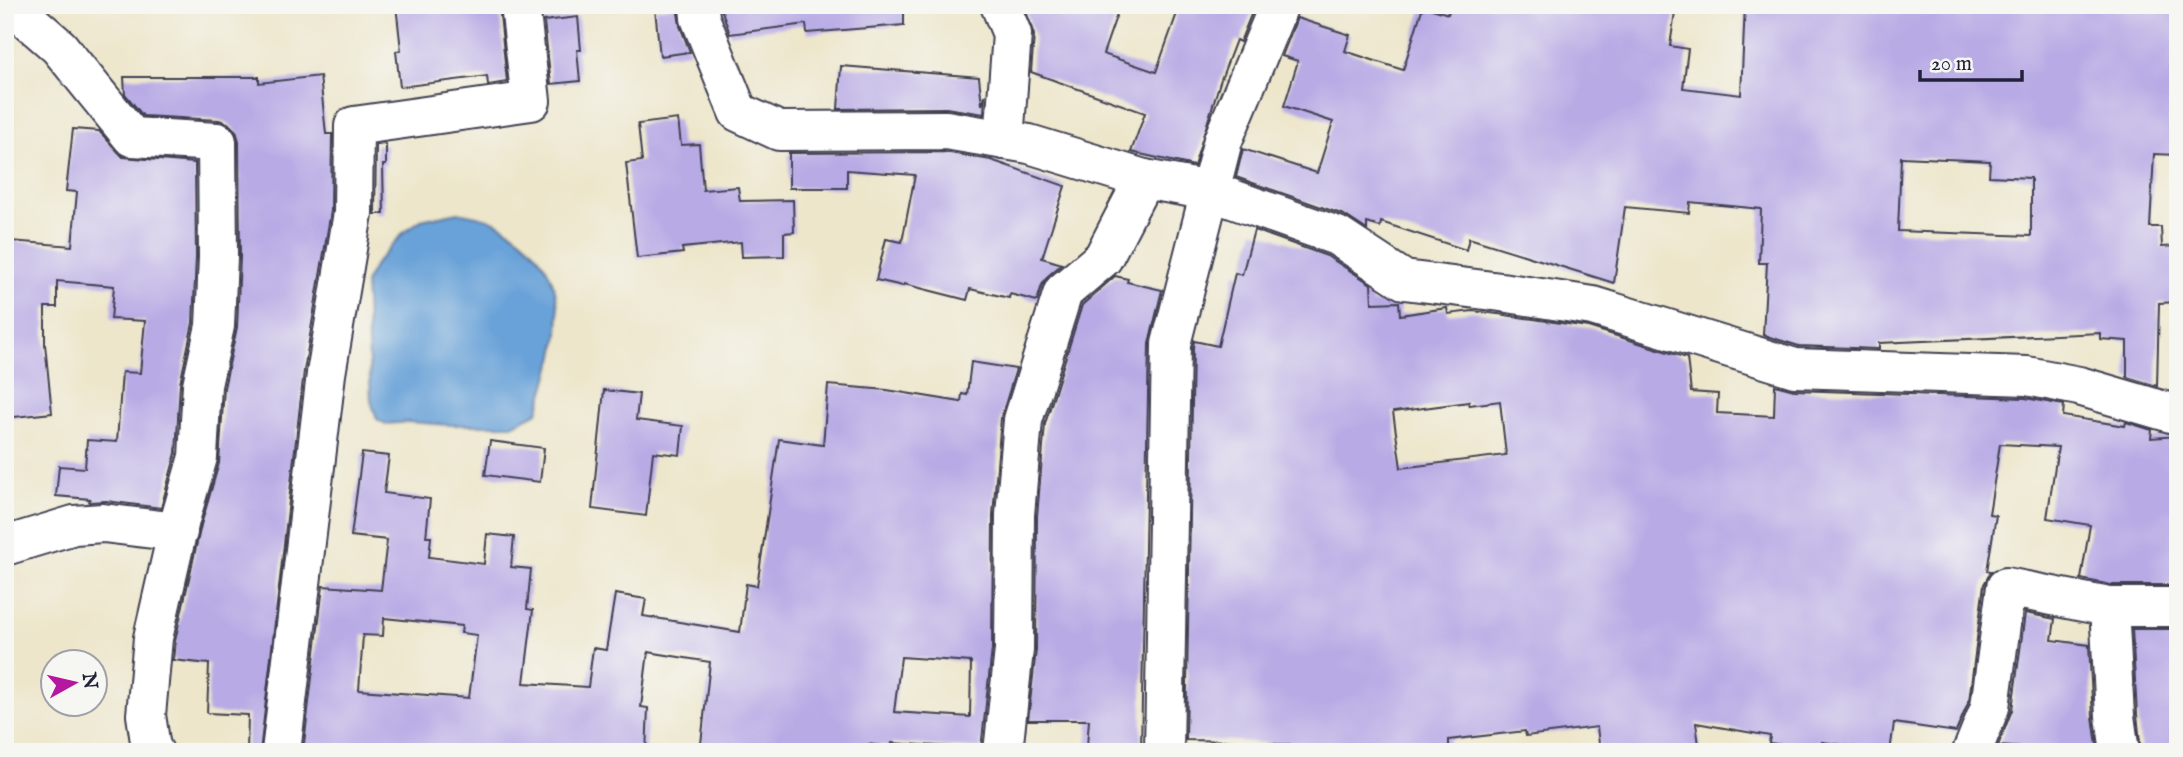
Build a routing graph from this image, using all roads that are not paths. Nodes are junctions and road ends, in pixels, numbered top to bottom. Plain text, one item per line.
1 (11, 5) edge
2 (520, 5) edge
3 (699, 5) edge
4 (1000, 5) edge
5 (1279, 5) edge
6 (1004, 140) junction
7 (1144, 180) junction
8 (1210, 191) junction
9 (2178, 415) edge
10 (178, 532) junction
11 (5, 546) edge
12 (2109, 607) junction
13 (2178, 607) edge
14 (154, 752) edge
15 (281, 752) edge
16 (1003, 752) edge
17 (1164, 752) edge
18 (1972, 752) edge
19 (2120, 752) edge

1 - 10 street
2 - 15 street
3 - 6 street
4 - 6 street
5 - 8 street
6 - 7 street
7 - 8 street
7 - 16 street
8 - 9 street
8 - 17 street
10 - 11 street
10 - 14 street
12 - 13 street
12 - 18 street
12 - 19 street

